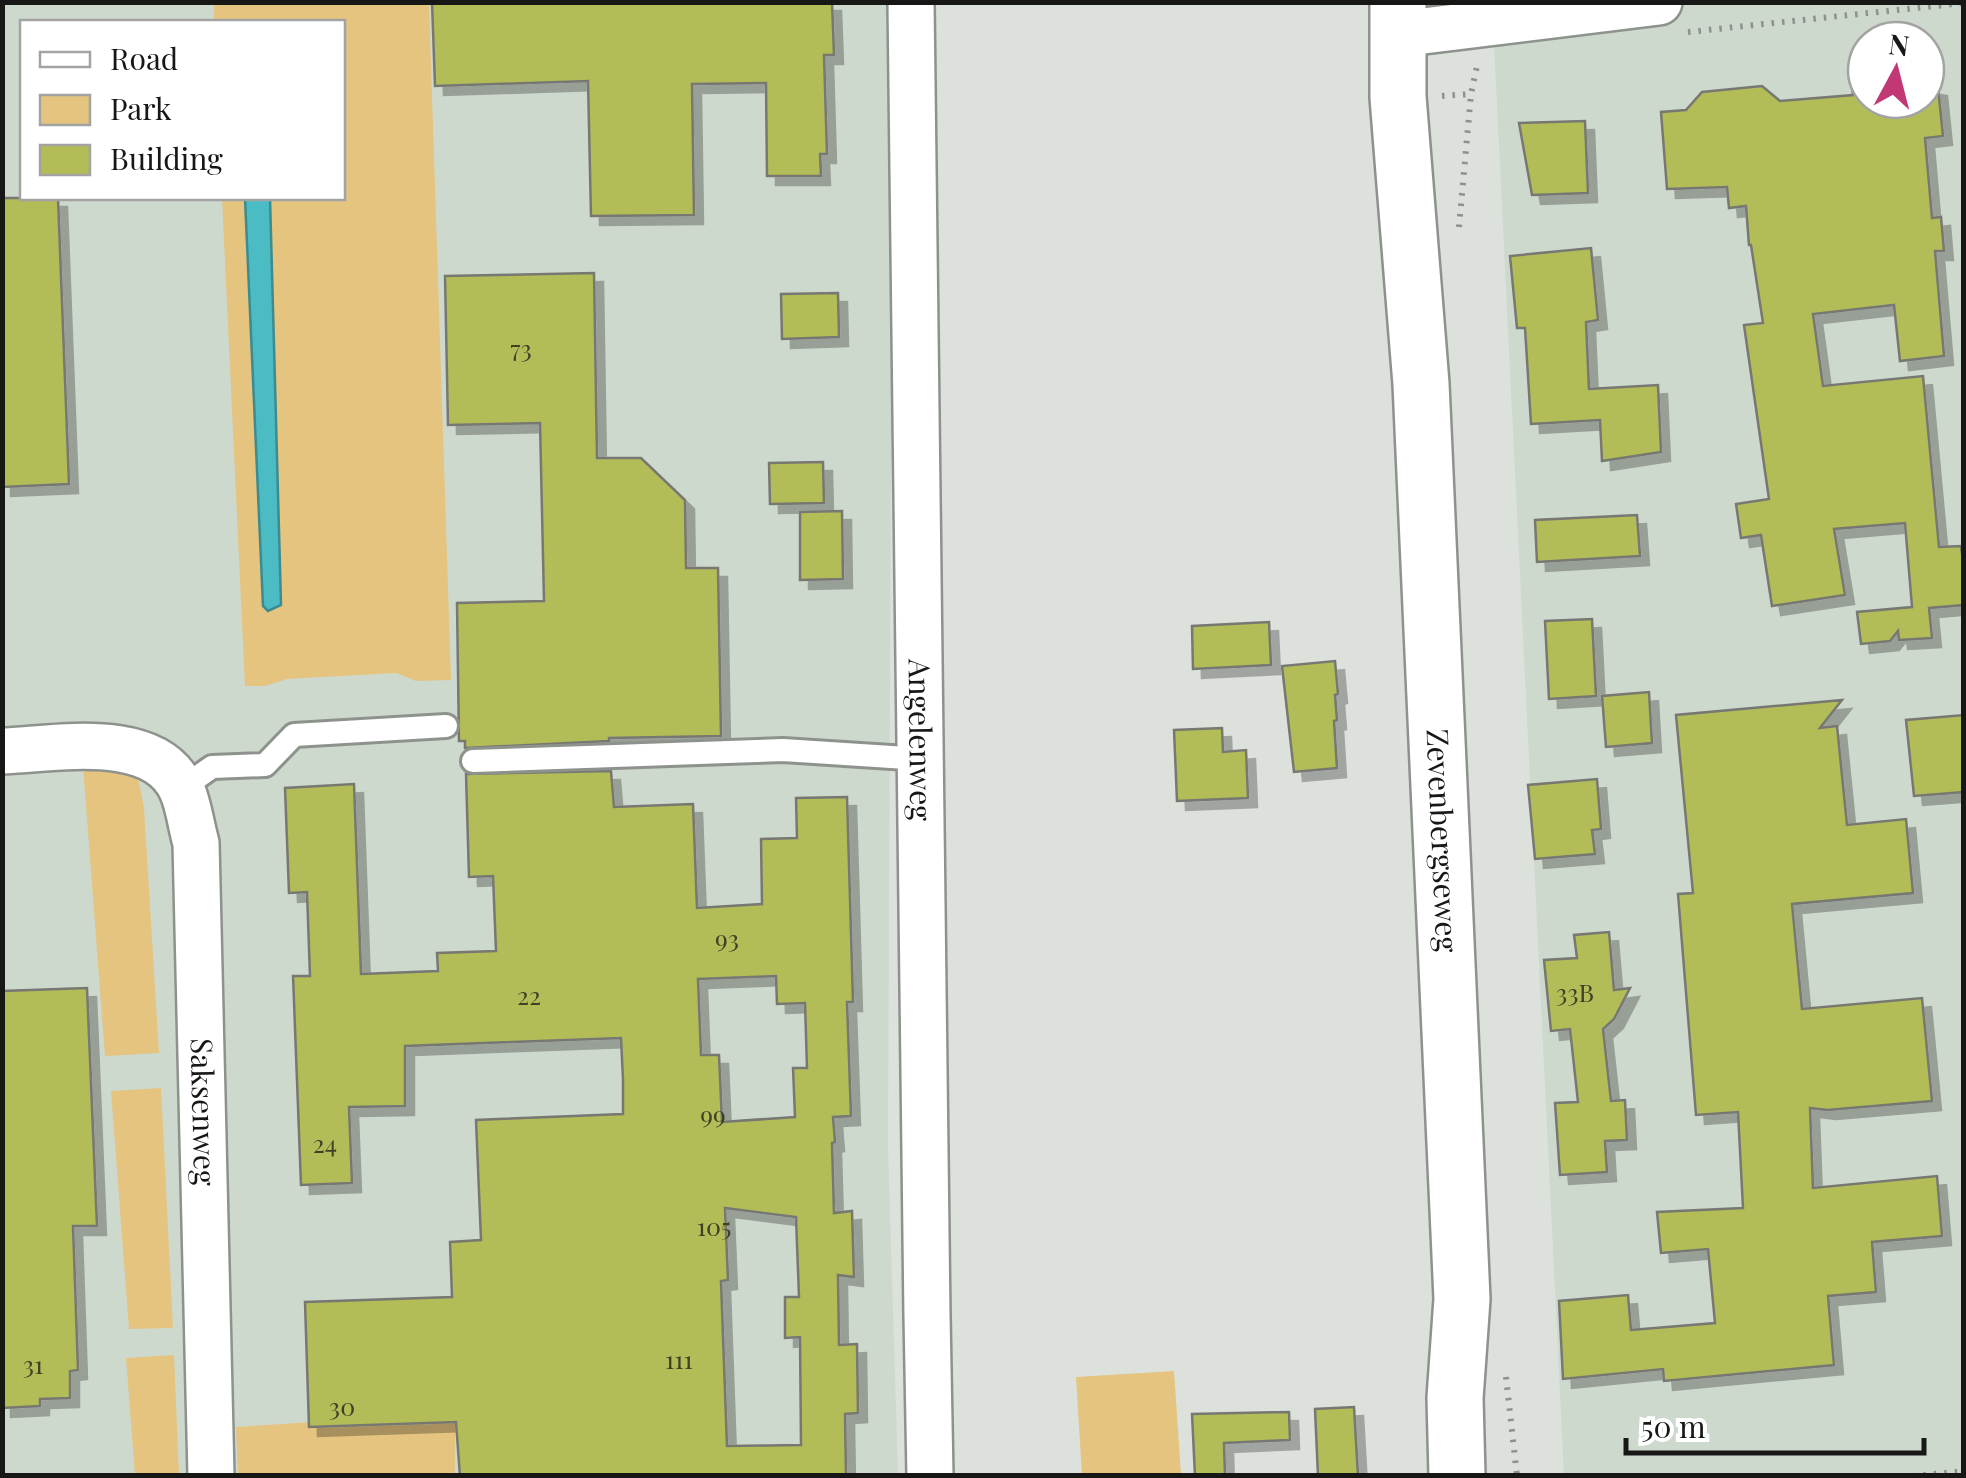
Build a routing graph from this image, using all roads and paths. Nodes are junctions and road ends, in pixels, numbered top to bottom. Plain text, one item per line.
1 (911, 2) edge
2 (1964, 3) edge
3 (1413, 17) edge
4 (1670, 18) edge
5 (446, 726) dead end
6 (2, 751) edge
7 (922, 759) junction
8 (473, 761) dead end
9 (171, 774) junction
10 (1462, 1299) junction
11 (1964, 1471) edge
12 (211, 1476) edge
13 (930, 1476) edge
14 (1458, 1476) edge
15 (1492, 1476) edge
16 (1913, 1476) edge

1 - 7 street, Angelenweg
2 - 4 path
3 - 4 street
3 - 10 street, Zevenbergseweg
5 - 9 lane
6 - 9 street
7 - 8 lane
7 - 13 street, Angelenweg
9 - 12 street, Saksenweg
10 - 14 street, Zevenbergseweg
10 - 15 street, Zevenbergseweg
11 - 16 path

